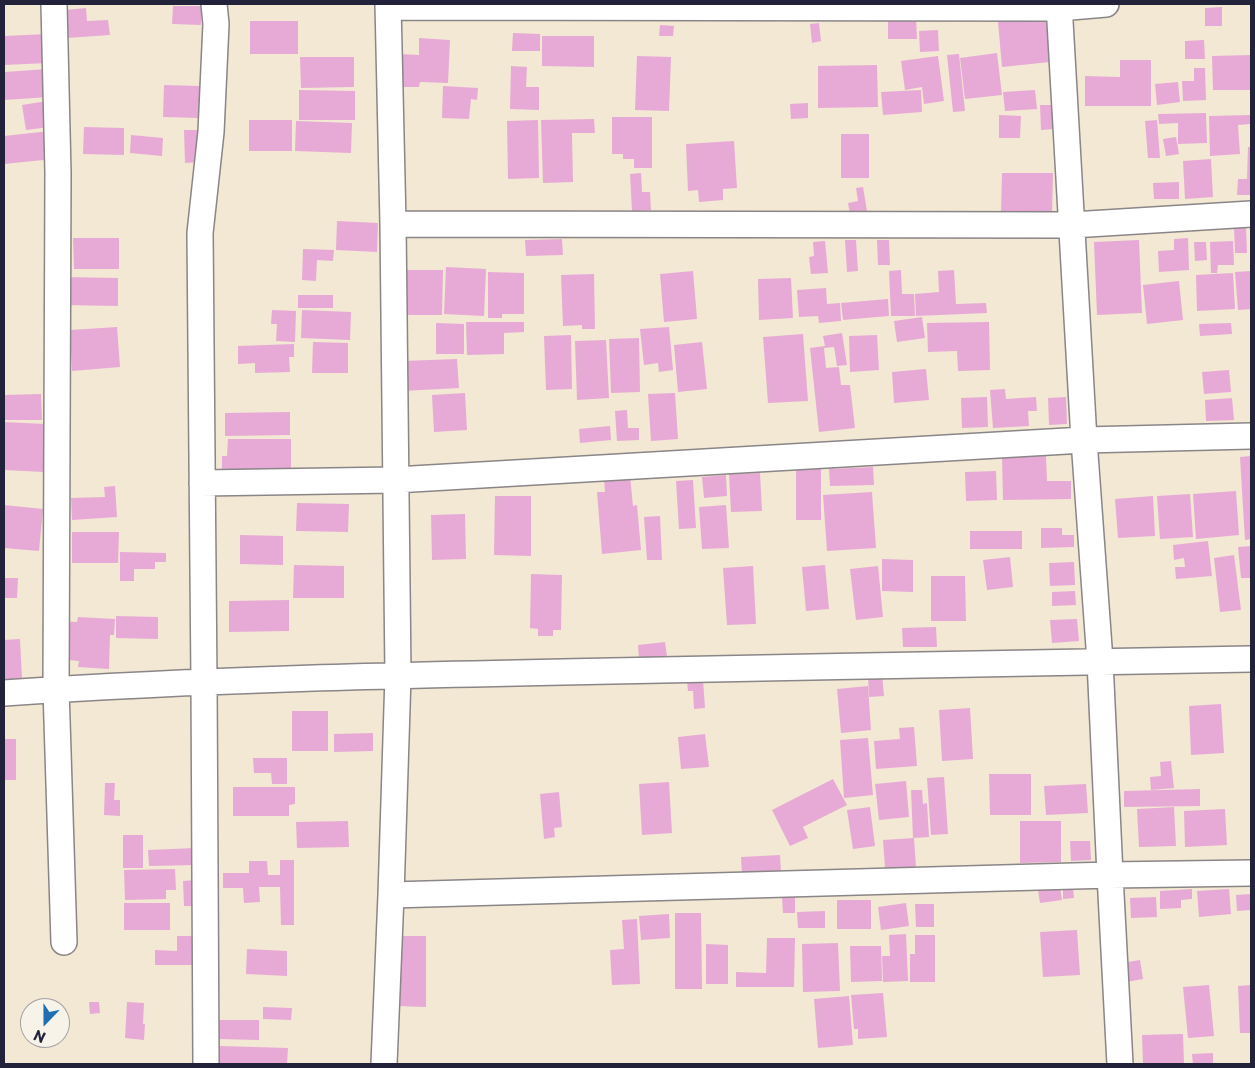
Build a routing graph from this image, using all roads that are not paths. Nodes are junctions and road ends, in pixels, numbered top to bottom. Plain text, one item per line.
1 (54, 4) edge
2 (214, 4) edge
3 (1106, 4) edge
4 (388, 5) edge
5 (894, 6) edge
6 (1059, 6) edge
7 (1251, 214) edge
8 (393, 224) junction
9 (1072, 225) junction
10 (1251, 436) edge
11 (1084, 440) junction
12 (395, 480) junction
13 (202, 483) junction
14 (1251, 659) edge
15 (1100, 661) junction
16 (398, 676) junction
17 (204, 682) junction
18 (56, 689) junction
19 (4, 693) edge
20 (1251, 872) edge
21 (1110, 875) junction
22 (391, 895) junction
23 (64, 942) dead end
24 (206, 1064) edge
25 (384, 1064) edge
26 (1120, 1064) edge

1 - 18 street
2 - 13 street
3 - 6 street
4 - 5 street
4 - 8 street
5 - 6 street
6 - 9 street
7 - 9 street
8 - 9 street
8 - 12 street
9 - 11 street
10 - 11 street
11 - 12 street
11 - 15 street
12 - 13 street
12 - 16 street
13 - 17 street
14 - 15 street
15 - 16 street
15 - 21 street
16 - 17 street
16 - 22 street
17 - 18 street
17 - 24 street
18 - 19 street
18 - 23 street
20 - 21 street
21 - 22 street
21 - 26 street
22 - 25 street

